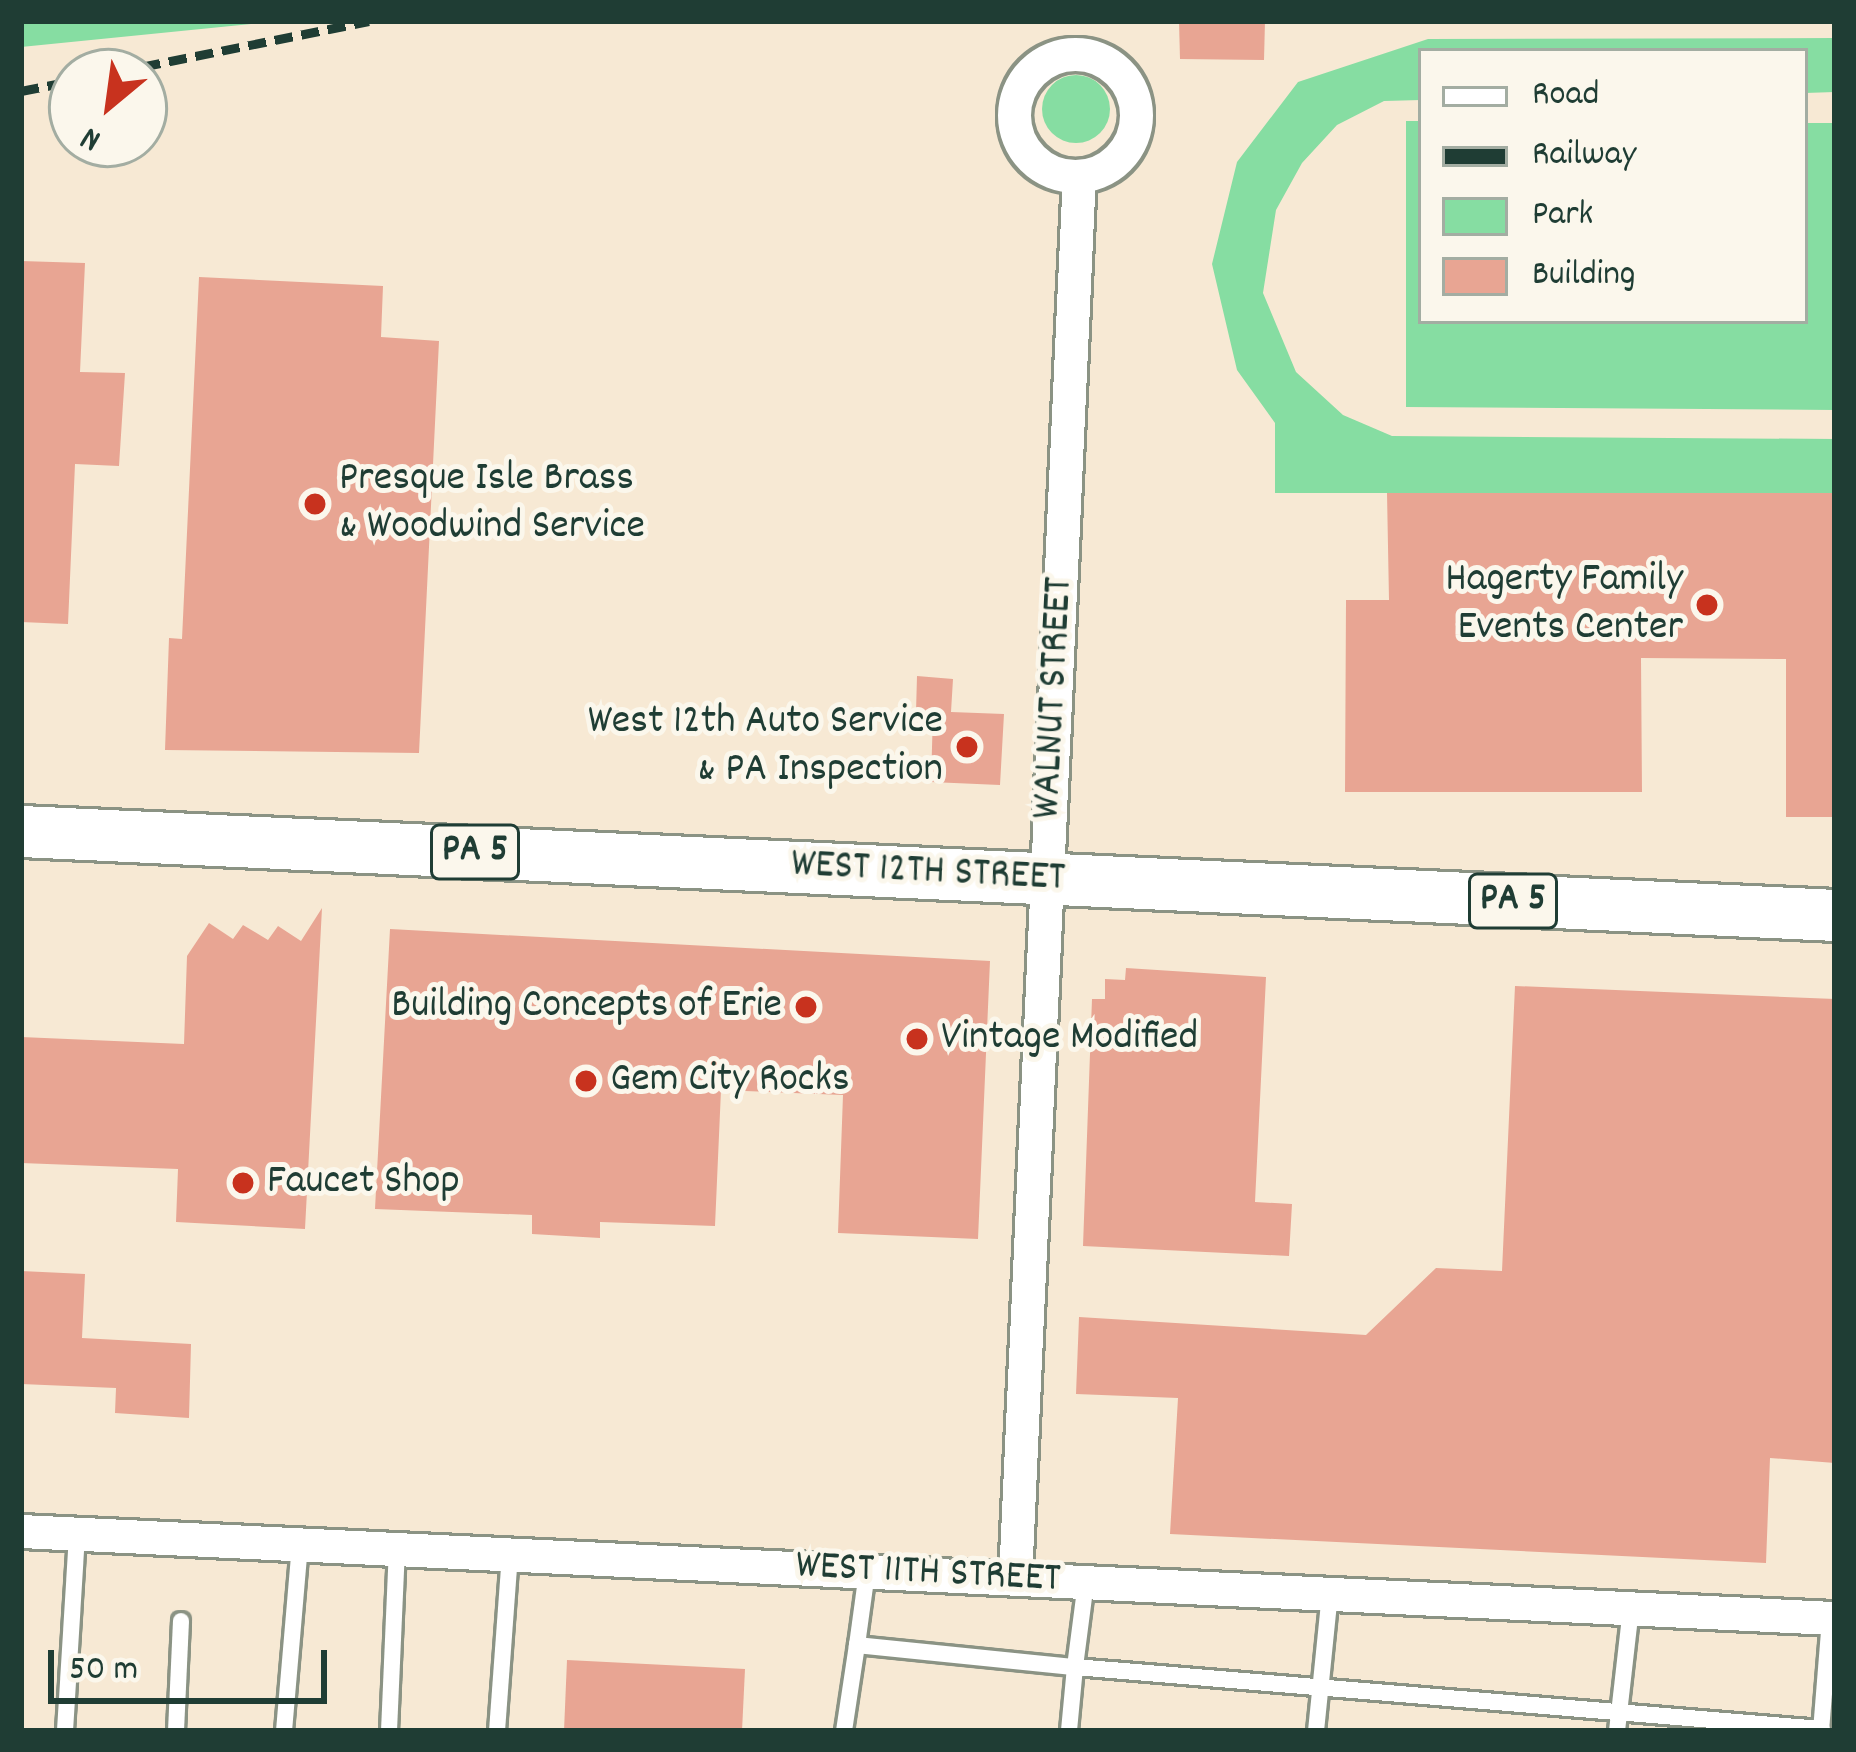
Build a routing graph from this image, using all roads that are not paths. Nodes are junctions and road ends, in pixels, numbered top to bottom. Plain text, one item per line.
1 (1079, 176) dead end
2 (21, 831) edge
3 (1047, 879) junction
4 (1835, 916) edge
5 (21, 1532) edge
6 (77, 1534) junction
7 (299, 1545) junction
8 (397, 1549) junction
9 (510, 1555) junction
10 (867, 1572) junction
11 (1016, 1579) junction
12 (1086, 1582) junction
13 (1330, 1594) junction
14 (1630, 1608) junction
15 (1833, 1618) edge
16 (181, 1621) dead end
17 (857, 1645) junction
18 (1076, 1666) junction
19 (1321, 1687) junction
20 (1619, 1721) edge
21 (1821, 1730) edge
22 (65, 1731) edge
23 (176, 1731) edge
24 (284, 1731) edge
25 (388, 1731) edge
26 (496, 1731) edge
27 (844, 1731) edge
28 (1069, 1731) edge
29 (1316, 1731) edge

1 - 3 street, WALNUT STREET
2 - 3 main road, WEST 12TH STREET / PA 5
3 - 4 main road, WEST 12TH STREET / PA 5
3 - 11 street, WALNUT STREET
5 - 6 street, WEST 11TH STREET
6 - 7 street, WEST 11TH STREET
6 - 22 lane
7 - 8 street, WEST 11TH STREET
7 - 24 lane
8 - 9 street, WEST 11TH STREET
8 - 25 lane
9 - 10 street, WEST 11TH STREET
9 - 26 lane
10 - 11 street, WEST 11TH STREET
10 - 17 lane
11 - 12 street, WEST 11TH STREET
12 - 13 street, WEST 11TH STREET
12 - 18 lane
13 - 14 street, WEST 11TH STREET
13 - 19 lane
14 - 15 street, WEST 11TH STREET
14 - 20 lane
15 - 21 lane
16 - 23 lane
17 - 18 lane
17 - 27 lane
18 - 19 lane
18 - 28 lane
19 - 20 lane
19 - 29 lane
20 - 21 lane

